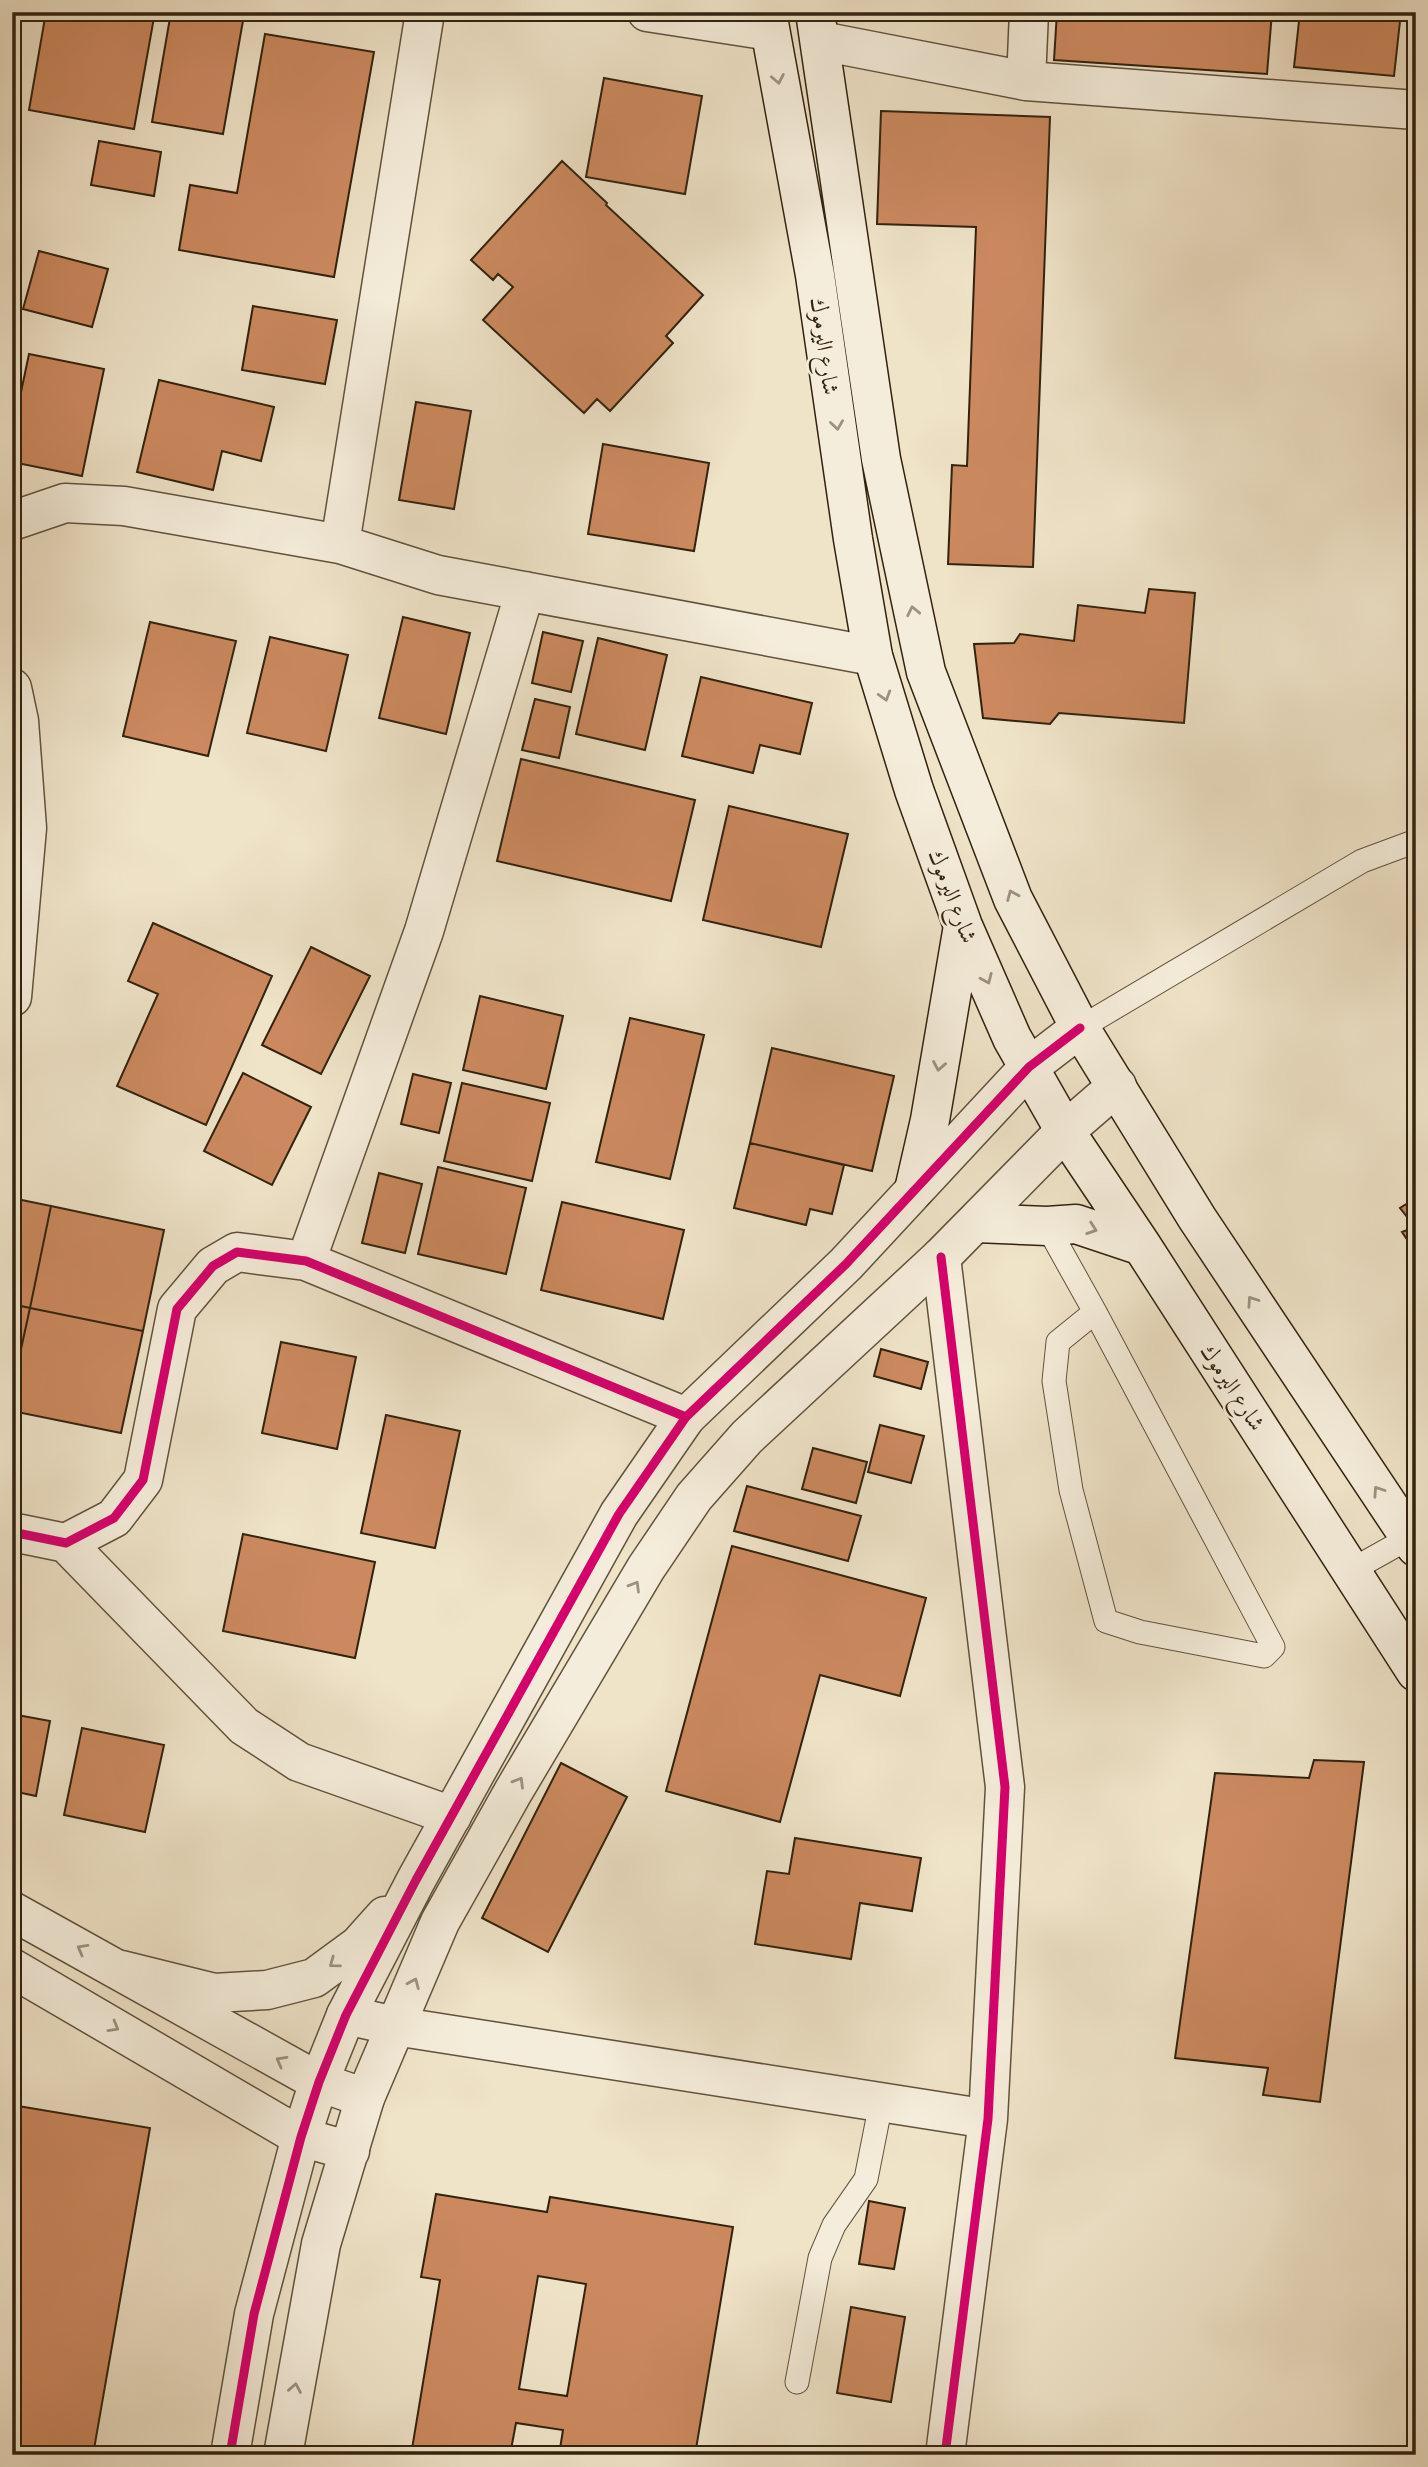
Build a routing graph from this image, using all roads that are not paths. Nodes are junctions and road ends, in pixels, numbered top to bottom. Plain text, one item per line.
1 (425, 12) edge
2 (647, 12) edge
3 (1029, 12) edge
4 (768, 22) edge
5 (818, 27) edge
6 (1026, 81) junction
7 (1416, 110) edge
8 (12, 521) edge
9 (340, 544) junction
10 (525, 591) junction
11 (873, 656) junction
12 (12, 688) edge
13 (20, 825) edge
14 (1416, 841) edge
15 (963, 926) junction
16 (12, 997) edge
17 (1080, 1028) junction
18 (1029, 1067) junction
19 (1117, 1086) junction
20 (1065, 1131) junction
21 (914, 1190) junction
22 (976, 1223) junction
23 (1046, 1226) junction
24 (1142, 1246) junction
25 (941, 1258) junction
26 (306, 1261) junction
27 (1096, 1312) junction
28 (686, 1417) junction
29 (12, 1532) edge
30 (1414, 1540) edge
31 (66, 1543) junction
32 (1350, 1571) junction
33 (1416, 1672) edge
34 (452, 1816) junction
35 (416, 1880) junction
36 (12, 1911) edge
37 (12, 1968) edge
38 (121, 1970) junction
39 (346, 2015) junction
40 (395, 2026) junction
41 (318, 2082) junction
42 (365, 2098) junction
43 (881, 2103) junction
44 (988, 2119) junction
45 (301, 2137) junction
46 (350, 2151) junction
47 (797, 2382) dead end
48 (230, 2455) edge
49 (283, 2455) edge
50 (945, 2455) edge

1 - 9 street
2 - 4 street
3 - 6 street
4 -> 11 street, شارع اليرموك
5 - 6 street
17 -> 5 street, شارع اليرموك
6 - 7 street
8 - 9 street
9 - 10 street
10 - 11 street
10 - 26 street
11 -> 15 street, شارع اليرموك
12 - 13 street
13 - 16 street
14 - 17 lane
15 -> 18 street, شارع اليرموك
15 -> 21 street
17 - 18 street
17 - 19 street, شارع اليرموك
18 - 20 street, شارع اليرموك
18 - 21 street
19 - 20 street
30 -> 19 street, شارع اليرموك
20 - 22 street
20 - 24 street, شارع اليرموك
21 - 28 street
22 - 23 street
22 - 25 street
23 -> 24 street
23 - 27 lane
24 - 32 street, شارع اليرموك
40 -> 25 street
25 - 44 street
26 - 28 street
26 - 31 street
27 - 27 lane
28 - 34 street
29 - 31 street
30 - 32 lane
31 - 34 street
32 - 33 street, شارع اليرموك
34 - 35 street
35 -> 38 street
35 - 39 street
38 -> 36 street
37 -> 45 street
41 -> 38 street
39 - 40 street
39 - 41 street
40 - 42 street
40 - 43 street
41 - 42 street
41 - 45 street
42 - 46 street
43 - 44 street
43 - 47 lane
44 - 50 street
45 - 46 street
45 - 48 street
49 -> 46 street

